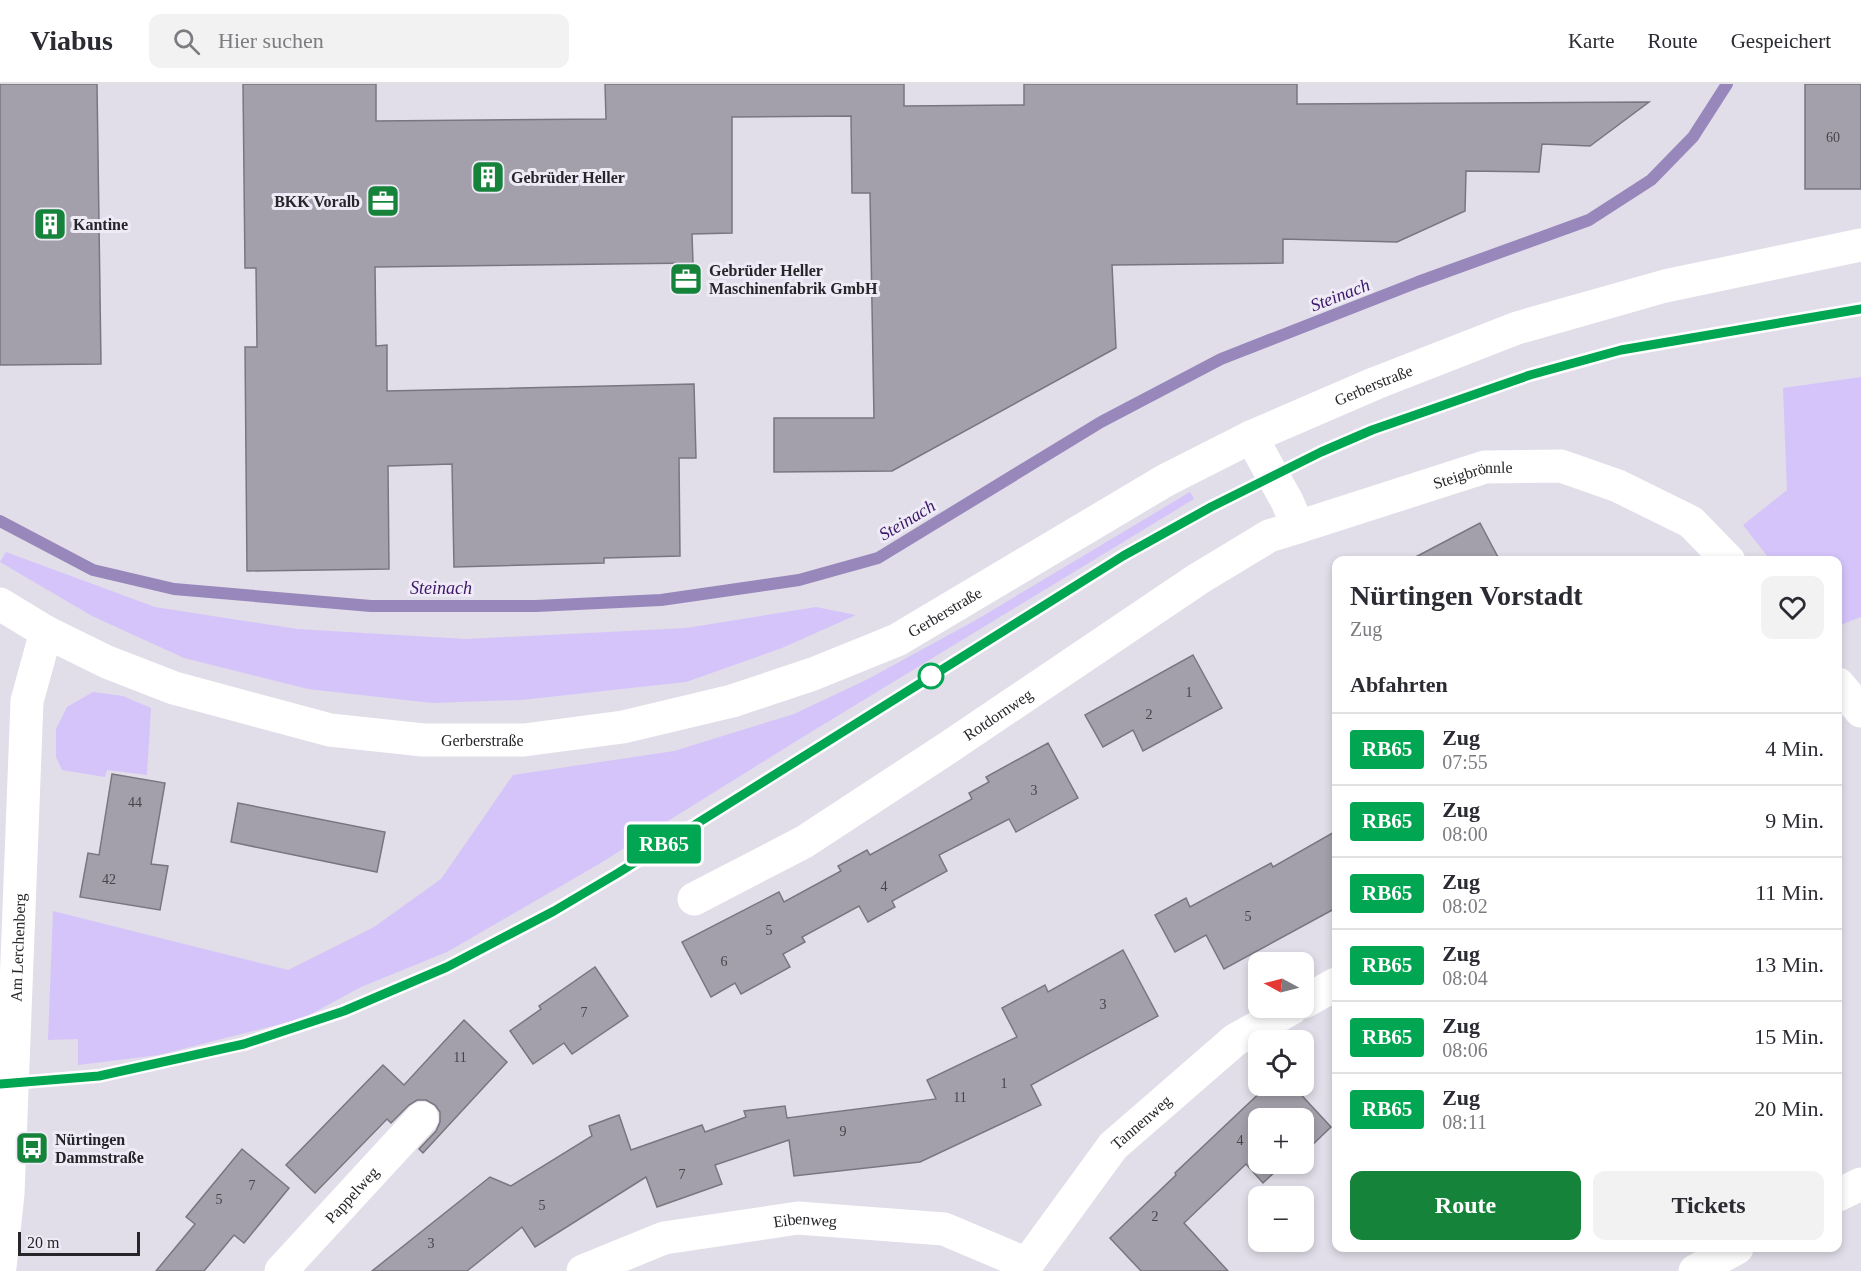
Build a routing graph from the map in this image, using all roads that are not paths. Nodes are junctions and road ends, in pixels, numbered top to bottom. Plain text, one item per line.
1 (1861, 245) edge
2 (1251, 437) junction
3 (1298, 527) junction
4 (1725, 556) edge
5 (0, 604) edge
6 (46, 632) junction
7 (694, 899) dead end
8 (1332, 986) edge
9 (1314, 996) edge
10 (1274, 1018) edge
11 (422, 1118) dead end
12 (1861, 1184) edge
13 (1842, 1193) edge
14 (1730, 1252) edge
15 (0, 1267) edge
16 (1026, 1267) edge
17 (281, 1271) edge
18 (584, 1271) edge
19 (1695, 1271) edge

1 - 2 street, Gerberstraße
2 - 3 street
2 - 6 street, Gerberstraße
3 - 4 street, Steigbrönnle
3 - 7 street, Rotdornweg
5 - 6 street, Gerberstraße
6 - 15 street, Am Lerchenberg
8 - 9 street
10 - 16 street, Tannenweg
11 - 17 street, Pappelweg
12 - 13 street
14 - 19 street
16 - 18 street, Eibenweg

